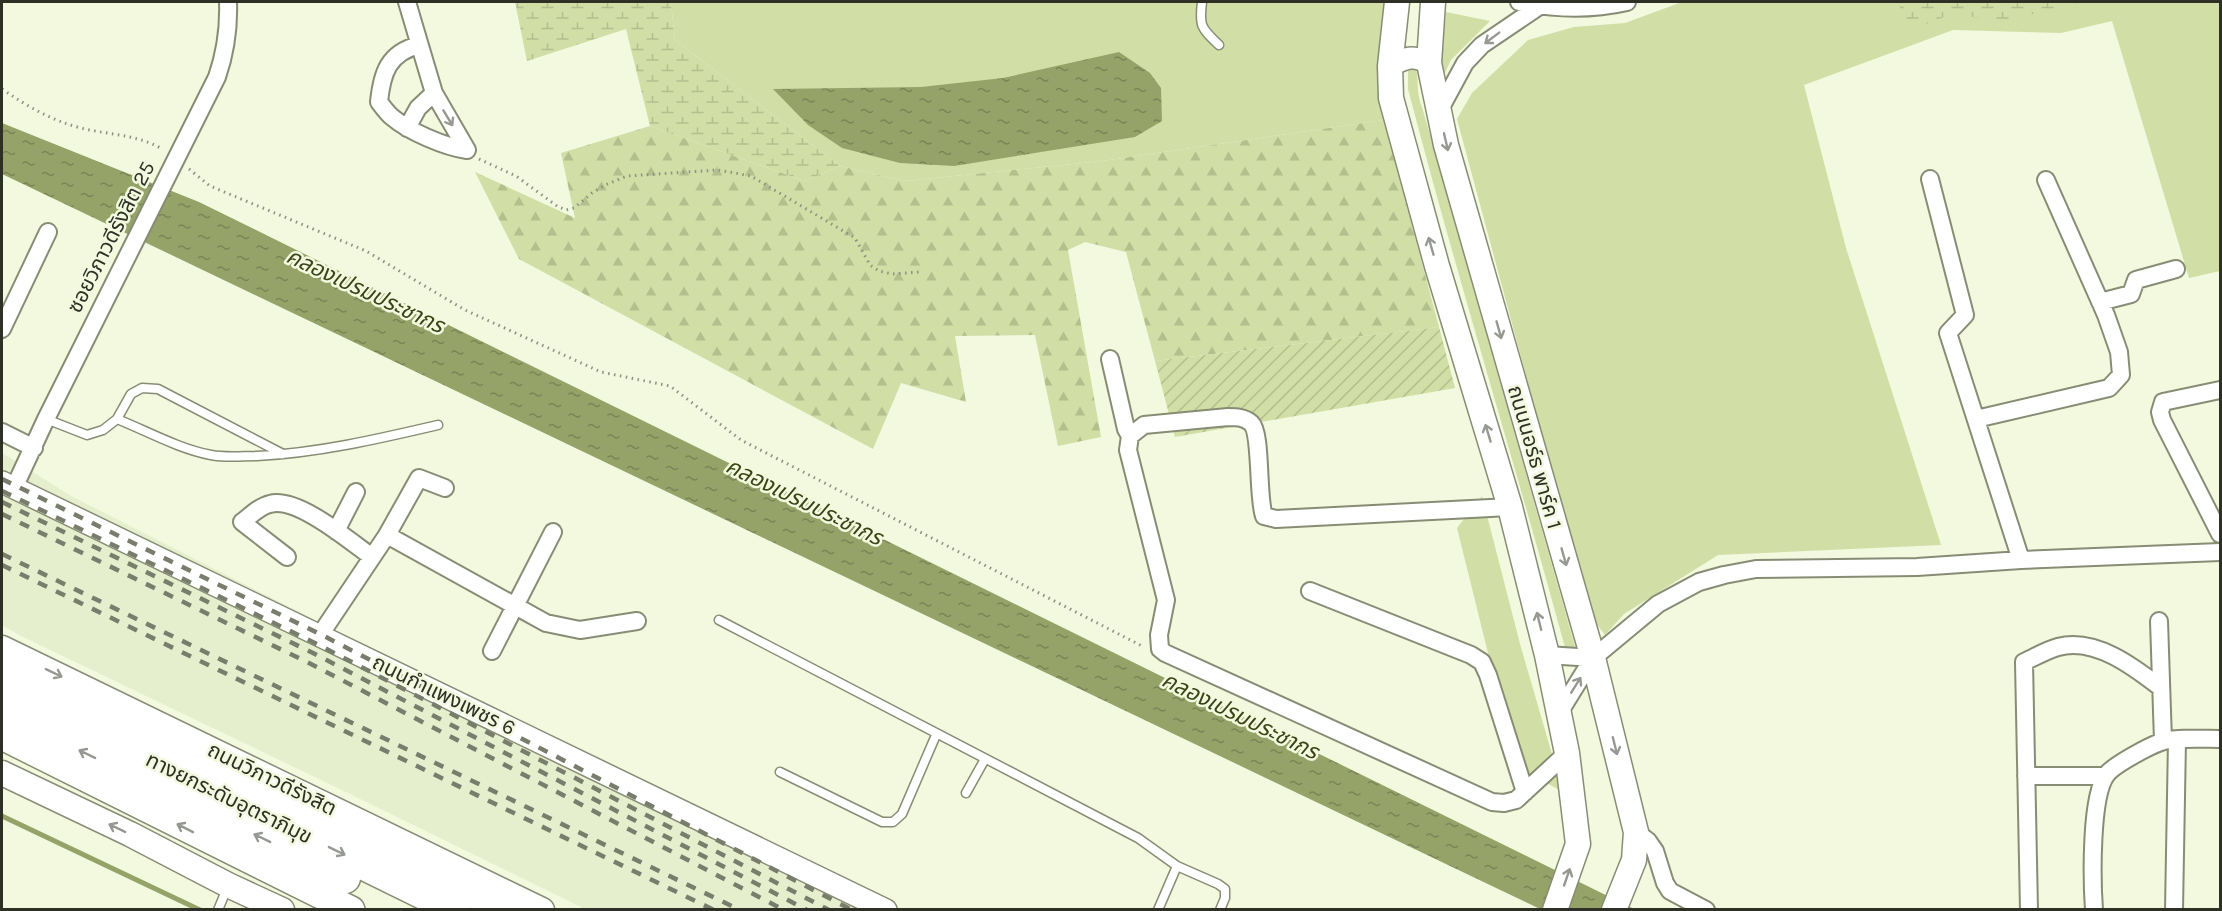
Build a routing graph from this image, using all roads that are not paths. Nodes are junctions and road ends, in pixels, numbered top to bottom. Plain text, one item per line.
1 (228, 2) edge
2 (406, 2) edge
3 (1202, 2) edge
4 (1397, 2) edge
5 (1433, 2) edge
6 (1626, 2) edge
7 (1528, 3) edge
8 (419, 45) junction
9 (1219, 45) dead end
10 (1429, 63) junction
11 (1390, 66) junction
12 (434, 93) junction
13 (1439, 111) junction
14 (407, 128) junction
15 (1929, 179) dead end
16 (2046, 180) dead end
17 (48, 232) dead end
18 (2176, 269) dead end
19 (2100, 302) junction
20 (2, 329) edge
21 (1110, 359) dead end
22 (2220, 390) edge
23 (46, 419) junction
24 (117, 419) junction
25 (1976, 419) junction
26 (438, 425) dead end
27 (2, 432) edge
28 (1130, 436) junction
29 (34, 448) junction
30 (285, 454) junction
31 (8, 485) edge
32 (445, 488) dead end
33 (356, 492) dead end
34 (1510, 507) junction
35 (336, 531) junction
36 (553, 532) dead end
37 (2220, 534) edge
38 (387, 535) junction
39 (2220, 552) edge
40 (287, 557) dead end
41 (372, 557) junction
42 (2021, 560) junction
43 (1310, 591) dead end
44 (516, 606) junction
45 (718, 620) dead end
46 (637, 621) dead end
47 (2159, 621) dead end
48 (320, 635) junction
49 (2, 648) edge
50 (492, 651) dead end
51 (1547, 655) junction
52 (1593, 658) junction
53 (2, 669) edge
54 (2, 687) edge
55 (2161, 688) junction
56 (2, 712) edge
57 (1559, 712) junction
58 (936, 735) junction
59 (2, 736) edge
60 (2220, 738) edge
61 (2170, 741) junction
62 (1567, 753) junction
63 (985, 759) junction
64 (780, 772) dead end
65 (2, 773) edge
66 (2026, 776) junction
67 (2105, 776) junction
68 (1525, 792) junction
69 (966, 793) dead end
70 (342, 830) junction
71 (1636, 832) junction
72 (1177, 866) junction
73 (486, 883) junction
74 (311, 891) junction
75 (223, 898) edge
76 (282, 909) edge
77 (338, 909) edge
78 (351, 909) edge
79 (409, 909) edge
80 (456, 909) edge
81 (507, 909) edge
82 (542, 909) edge
83 (886, 909) edge
84 (1158, 909) edge
85 (1220, 909) edge
86 (1555, 909) edge
87 (1614, 909) edge
88 (1706, 909) edge
89 (2029, 909) edge
90 (2094, 909) edge
91 (2174, 909) edge

1 - 23 street, ซอยวิภาวดีรังสิต 25
2 - 8 street
3 - 9 lane
4 - 11 main road, ถนนนอร์ธ พาร์ค 1
5 - 10 main road, ถนนนอร์ธ พาร์ค 1
6 - 7 street
7 -> 13 street
8 - 12 street
8 - 14 street
10 - 11 street
10 - 13 main road, ถนนนอร์ธ พาร์ค 1
34 -> 11 main road, ถนนนอร์ธ พาร์ค 1
12 - 14 street
12 -> 14 street
13 -> 52 main road, ถนนนอร์ธ พาร์ค 1
15 - 25 street
16 - 19 street
17 - 20 street
18 - 19 street
19 - 25 street
21 - 28 street
22 - 37 street
23 - 24 lane
23 - 29 street, ซอยวิภาวดีรังสิต 25
24 - 30 lane
24 - 30 lane
25 - 42 street
26 - 30 lane
27 - 29 street
28 - 34 street
28 - 68 street
29 - 31 street, ซอยวิภาวดีรังสิต 25
31 - 48 street, ถนนกำแพงเพชร 6
32 - 38 street
33 - 35 street
51 -> 34 main road, ถนนนอร์ธ พาร์ค 1
35 - 40 street
35 - 41 street
36 - 44 street
38 - 41 street
38 - 44 street
39 - 42 street
41 - 48 street
42 - 52 street
43 - 68 street
44 - 46 street
44 - 50 street
45 - 58 lane
47 - 55 street
48 - 83 street, ถนนกำแพงเพชร 6
49 -> 73 main road, ถนนวิภาวดีรังสิต
51 - 52 street
51 - 57 main road, ถนนนอร์ธ พาร์ค 1
57 -> 52 street
52 -> 71 main road, ถนนนอร์ธ พาร์ค 1
53 - 70 highway, ถนนวิภาวดีรังสิต
54 -> 80 highway, ทางยกระดับอุตราภิมุข
55 - 61 street
55 - 66 street
79 -> 56 highway, ทางยกระดับอุตราภิมุข
57 - 62 main road, ถนนนอร์ธ พาร์ค 1
58 - 63 lane
58 - 64 lane
74 -> 59 highway
60 - 61 street
61 - 67 street
61 - 91 street
62 - 68 street
86 -> 62 main road, ถนนนอร์ธ พาร์ค 1
63 - 69 lane
63 - 72 lane
75 -> 65 main road
66 - 67 street
66 - 89 street
67 - 90 street
70 - 73 highway
70 - 81 highway, ถนนวิภาวดีรังสิต
71 - 87 main road, ถนนนอร์ธ พาร์ค 1
71 - 88 street
72 - 84 lane
72 - 85 lane
73 - 82 main road, ถนนวิภาวดีรังสิต
74 - 77 highway
74 - 78 highway
75 - 76 main road

